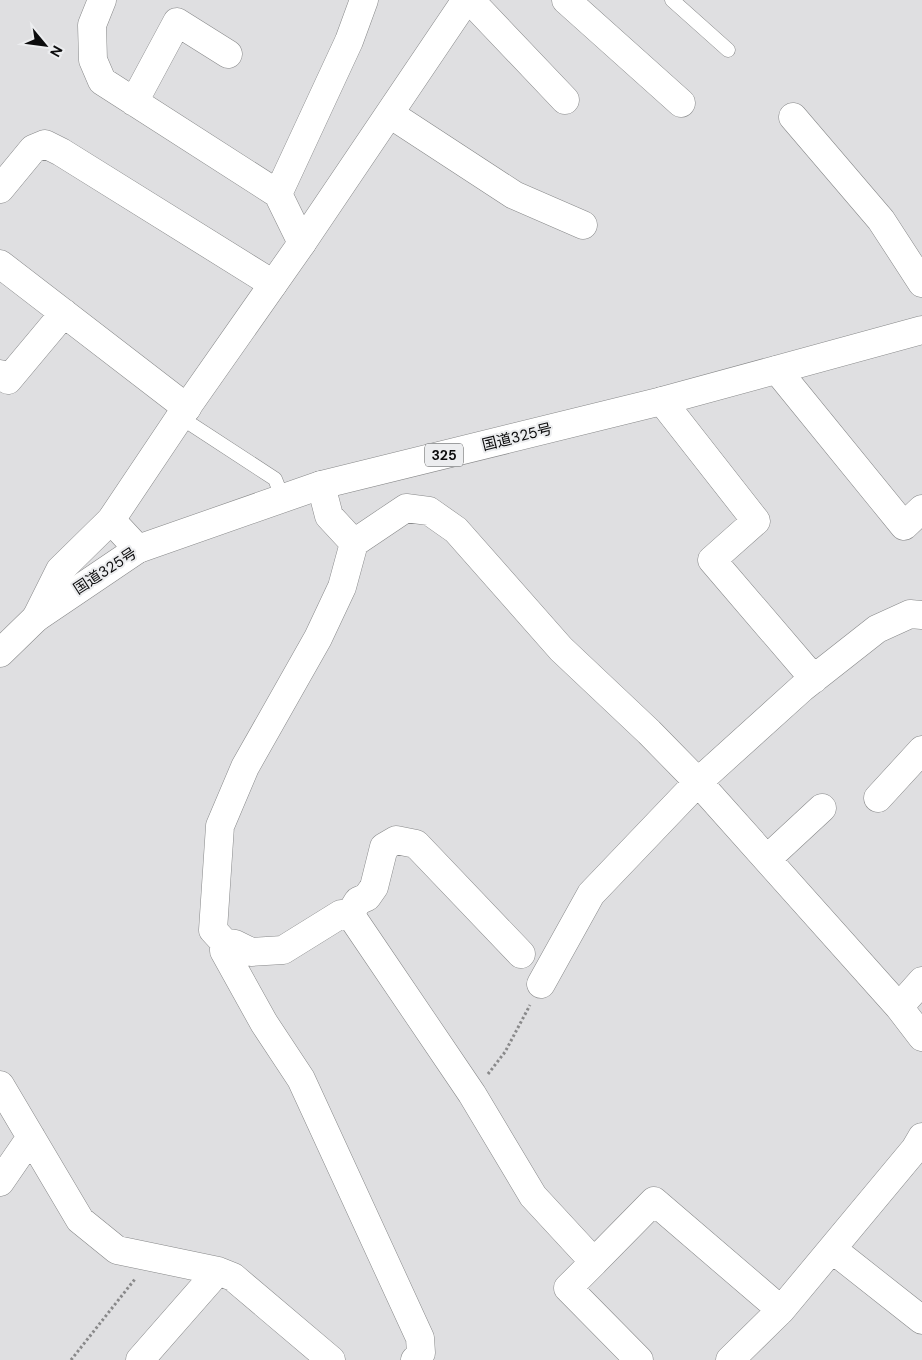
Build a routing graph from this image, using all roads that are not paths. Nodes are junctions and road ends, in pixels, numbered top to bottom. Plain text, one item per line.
1 (102, 0) edge
2 (364, 0) edge
3 (466, 0) edge
4 (470, 0) edge
5 (566, 0) edge
6 (672, 0) edge
7 (728, 50) dead end
8 (228, 54) dead end
9 (565, 100) dead end
10 (134, 102) junction
11 (681, 103) dead end
12 (390, 114) junction
13 (793, 117) dead end
14 (0, 189) edge
15 (278, 194) junction
16 (583, 225) dead end
17 (302, 243) junction
18 (0, 264) edge
19 (922, 282) edge
20 (273, 284) junction
21 (64, 313) junction
22 (922, 330) edge
23 (777, 370) junction
24 (0, 374) edge
25 (662, 401) junction
26 (184, 413) junction
27 (321, 485) junction
28 (283, 499) junction
29 (922, 509) edge
30 (111, 520) junction
31 (354, 542) junction
32 (138, 549) junction
33 (922, 615) edge
34 (36, 618) junction
35 (0, 653) edge
36 (814, 679) junction
37 (922, 750) edge
38 (698, 782) junction
39 (878, 798) dead end
40 (822, 808) dead end
41 (767, 859) junction
42 (350, 914) junction
43 (224, 942) junction
44 (520, 954) dead end
45 (922, 981) edge
46 (541, 984) road end
47 (899, 1007) junction
48 (922, 1037) edge
49 (0, 1085) edge
50 (31, 1137) junction
51 (920, 1147) edge
52 (0, 1182) edge
53 (832, 1249) junction
54 (594, 1262) junction
55 (218, 1271) junction
56 (781, 1310) junction
57 (922, 1320) edge
58 (140, 1360) edge
59 (331, 1360) edge
60 (415, 1360) edge
61 (639, 1360) edge
62 (730, 1360) edge

1 - 10 main road
2 - 15 main road
3 - 12 main road
4 - 9 main road
5 - 11 main road
6 - 7 lane
8 - 10 main road
10 - 15 main road
12 - 16 main road
12 - 17 main road
13 - 19 main road
14 - 20 main road
15 - 17 main road
17 - 20 main road
18 - 21 main road
20 - 26 main road
21 - 24 main road
21 - 26 main road
22 - 23 main road, 国道325号 / 325
23 - 25 main road, 国道325号 / 325
23 - 29 main road
25 - 27 main road, 国道325号 / 325
25 - 36 main road
26 - 28 lane
26 - 30 main road
27 - 28 main road, 国道325号 / 325
27 - 31 main road
28 - 32 main road, 国道325号 / 325
30 - 32 main road
30 - 34 main road
31 - 38 main road
31 - 43 main road
32 - 34 main road, 国道325号 / 325
33 - 36 main road
34 - 35 main road, 国道325号 / 325
36 - 38 main road
37 - 39 main road
38 - 41 main road
38 - 46 main road
40 - 41 main road
41 - 47 main road
42 - 43 main road
42 - 44 main road
42 - 54 main road
43 - 60 main road
45 - 47 main road
47 - 48 main road
49 - 50 main road
50 - 52 main road
50 - 55 main road
51 - 53 main road
53 - 56 main road
53 - 57 main road
54 - 56 main road
54 - 61 main road
55 - 58 main road
55 - 59 main road
56 - 62 main road

